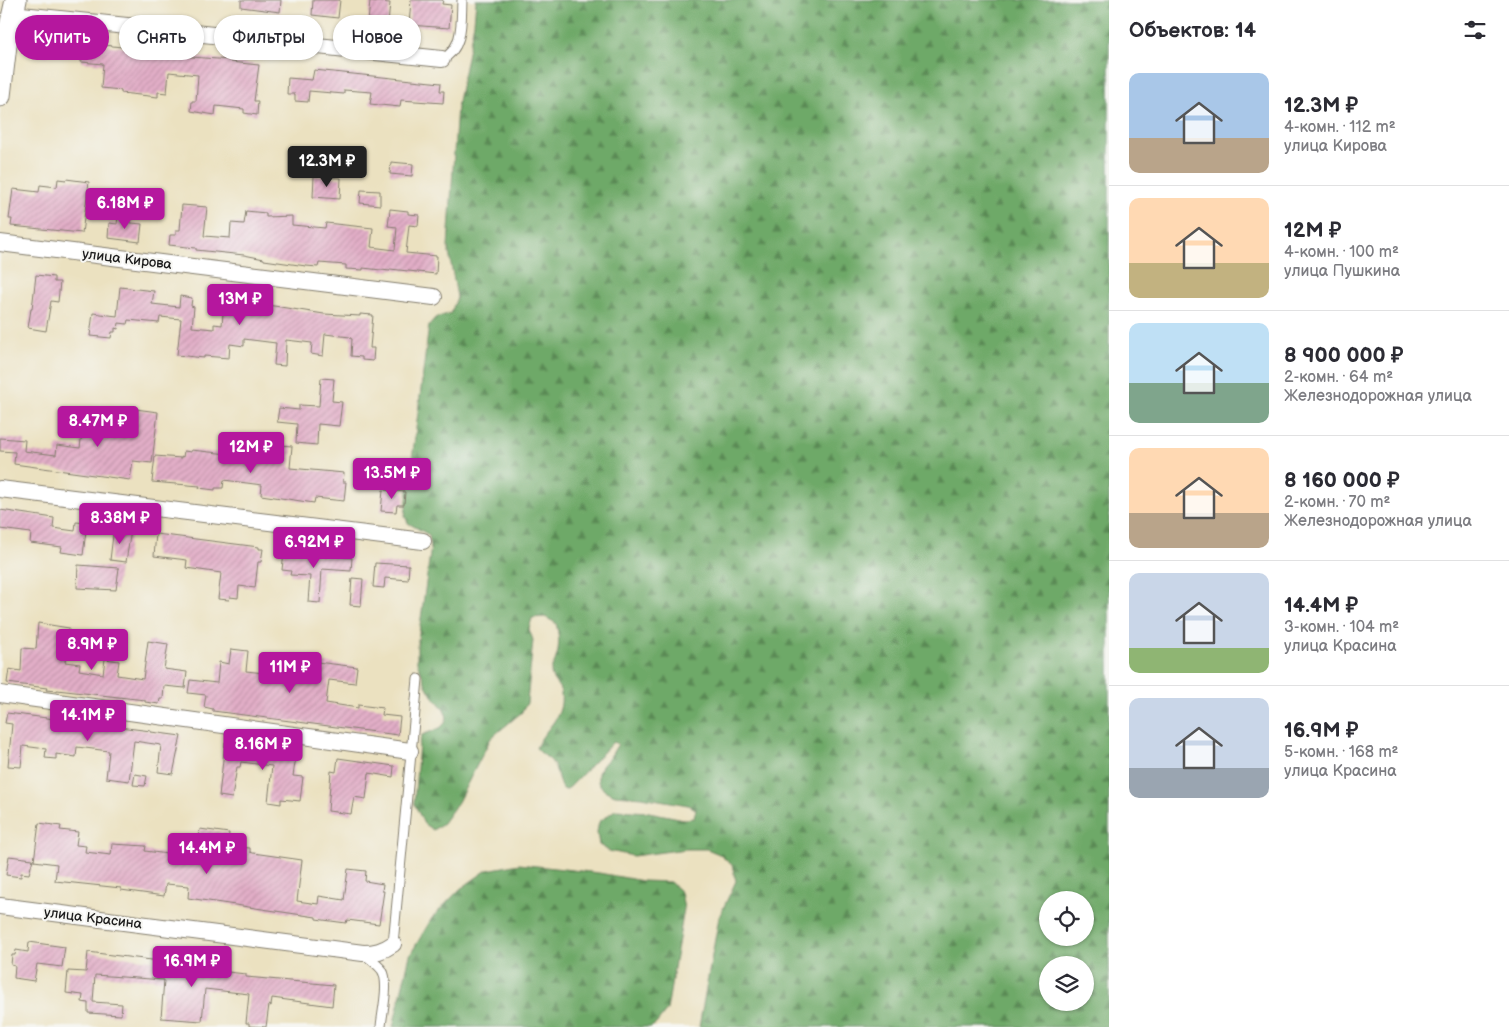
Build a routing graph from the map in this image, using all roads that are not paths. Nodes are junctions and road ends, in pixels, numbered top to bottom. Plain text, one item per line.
1 (462, 0) edge
2 (14, 7) edge
3 (442, 59) joint
4 (0, 96) edge
5 (0, 243) edge
6 (434, 297) dead end
7 (0, 489) edge
8 (423, 541) dead end
9 (418, 679) dead end
10 (0, 694) edge
11 (410, 751) junction
12 (0, 906) edge
13 (393, 944) joint
14 (363, 953) junction
15 (381, 1027) edge

1 - 3 lane
2 - 3 street
2 - 4 street
5 - 6 street, улица Кирова
7 - 8 street
9 - 11 lane
10 - 11 street
11 - 13 lane
12 - 14 street, улица Красина
13 - 14 street, улица Красина
14 - 15 lane

